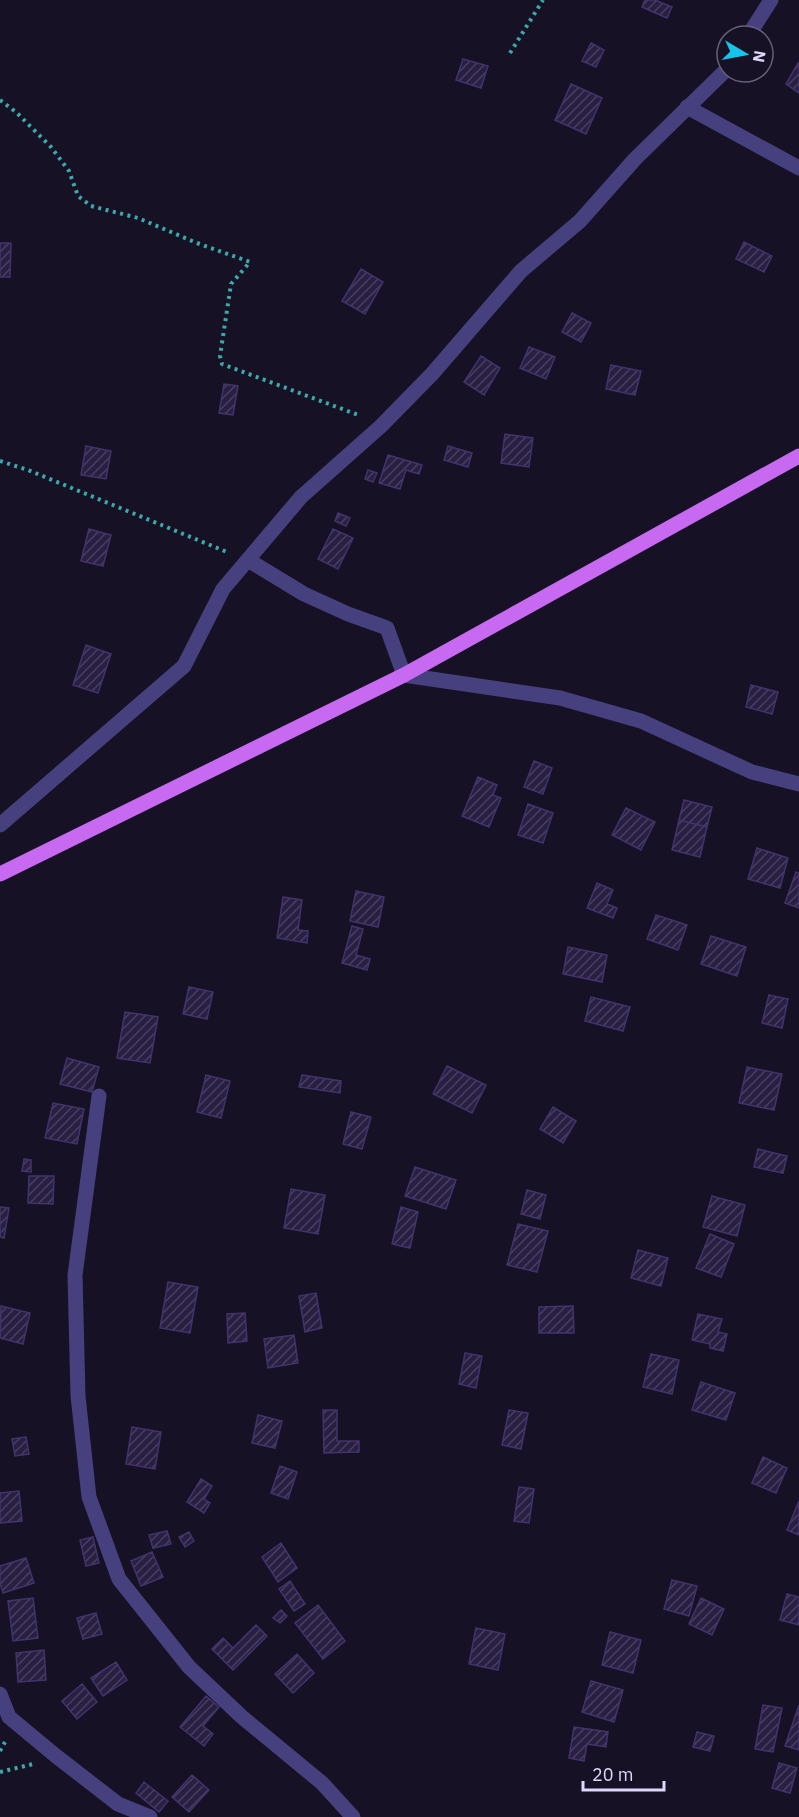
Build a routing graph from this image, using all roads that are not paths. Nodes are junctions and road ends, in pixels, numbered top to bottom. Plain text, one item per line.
1 (771, 0) edge
2 (756, 24) edge
3 (715, 80) edge
4 (687, 107) junction
5 (799, 168) edge
6 (799, 456) edge
7 (248, 560) junction
8 (404, 675) junction
9 (799, 784) edge
10 (0, 825) edge
11 (0, 874) edge
12 (99, 1096) dead end
13 (0, 1694) edge
14 (150, 1817) edge
15 (353, 1817) edge

1 - 2 street
3 - 4 street
4 - 5 street
4 - 7 street
6 - 8 main road
7 - 8 street
7 - 10 street
8 - 9 street
8 - 11 main road
12 - 15 street
13 - 14 street

